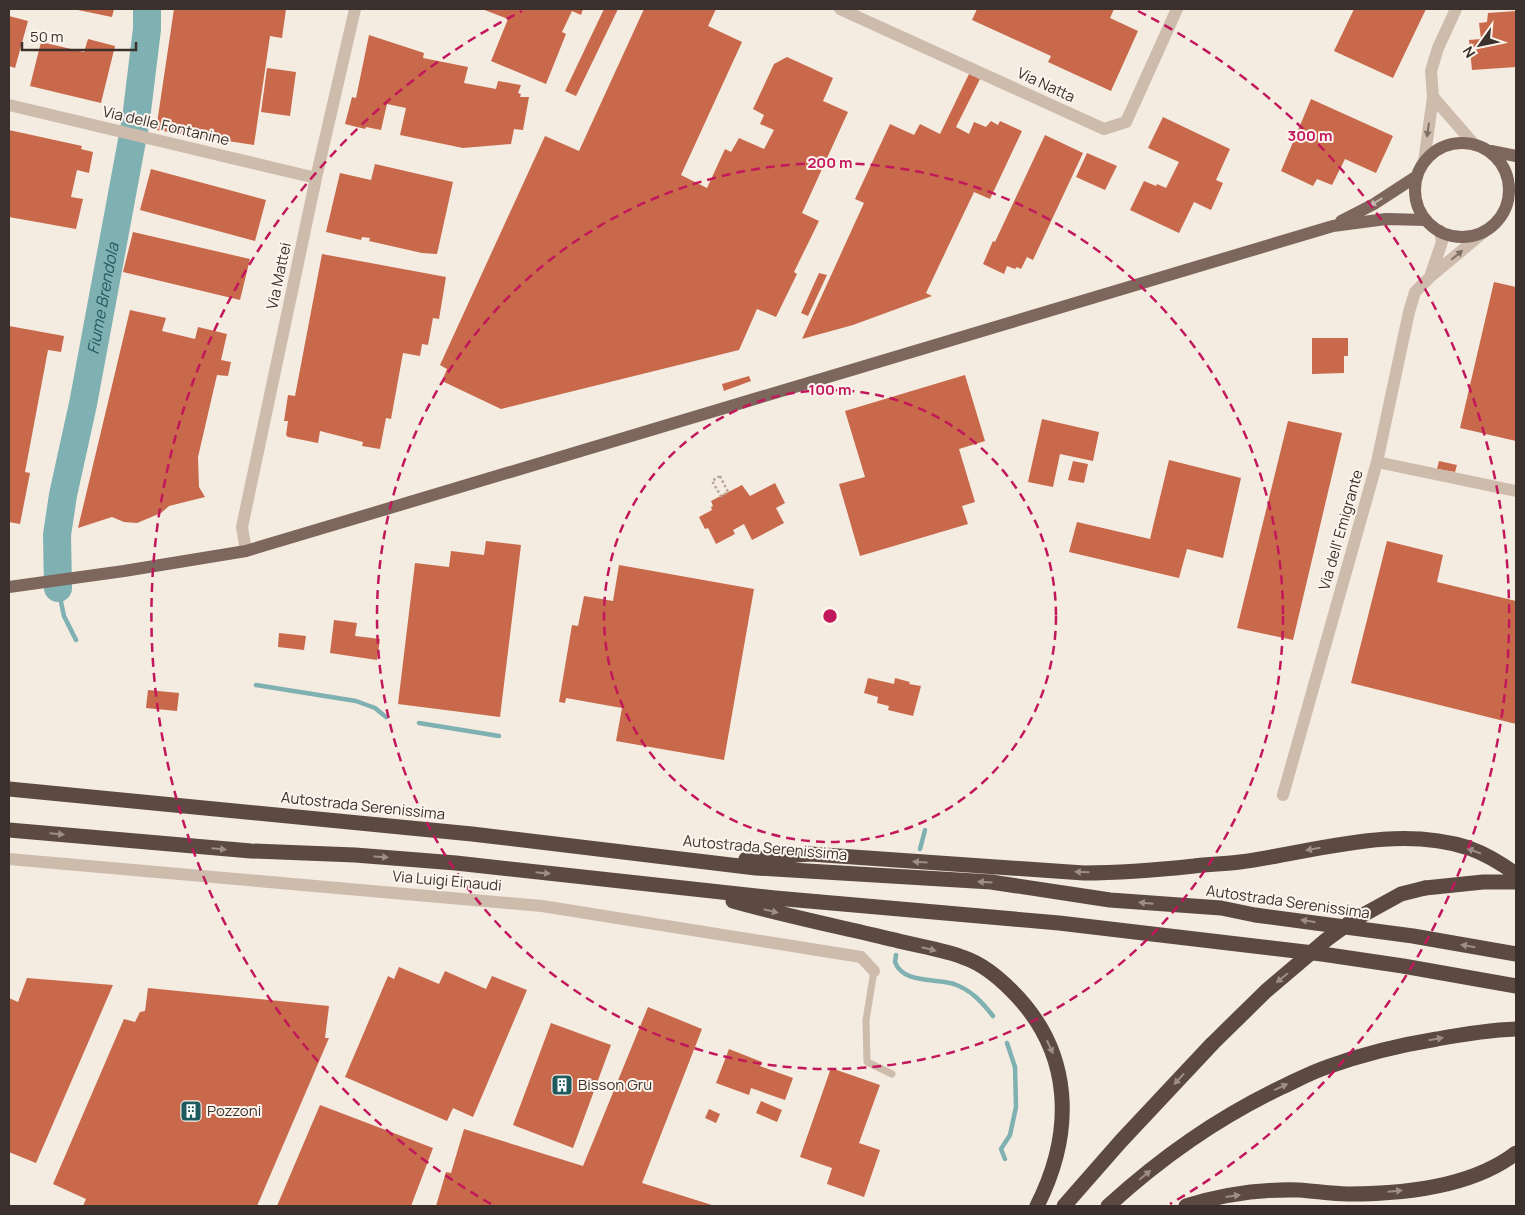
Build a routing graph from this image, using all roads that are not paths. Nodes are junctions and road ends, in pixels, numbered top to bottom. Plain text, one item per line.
1 (355, 9) edge
2 (840, 9) edge
3 (1177, 9) edge
4 (1456, 9) edge
5 (1433, 98) junction
6 (9, 105) edge
7 (1473, 143) junction
8 (1491, 151) junction
9 (1516, 156) edge
10 (1424, 162) junction
11 (1417, 176) junction
12 (316, 178) junction
13 (1516, 201) edge
14 (1506, 210) junction
15 (1426, 220) junction
16 (1332, 226) junction
17 (1440, 231) junction
18 (1484, 232) junction
19 (1430, 277) junction
20 (1377, 462) junction
21 (1516, 491) edge
22 (246, 551) junction
23 (9, 587) edge
24 (9, 789) edge
25 (1283, 795) dead end
26 (9, 830) edge
27 (9, 859) edge
28 (712, 862) junction
29 (1516, 874) edge
30 (1516, 882) edge
31 (690, 889) junction
32 (1516, 954) edge
33 (874, 971) joint
34 (1516, 986) edge
35 (1516, 1029) edge
36 (892, 1074) dead end
37 (1516, 1153) edge
38 (1037, 1206) edge
39 (1064, 1206) edge
40 (1108, 1206) edge
41 (1186, 1206) edge

1 - 12 street, Via Mattei
2 - 3 street, Via Natta
4 - 5 street
5 - 7 street
5 -> 10 street
6 - 12 street, Via delle Fontanine
7 - 8 main road
7 - 10 main road
8 - 9 main road
8 - 14 main road
10 - 11 main road
11 - 15 main road
11 -> 16 main road
12 - 22 street, Via Mattei
13 - 14 main road
14 - 18 main road
15 - 16 main road
15 - 17 main road
16 - 22 main road
17 - 18 main road
17 - 19 street, Via dell' Emigrante
19 -> 18 street, Via dell' Emigrante
19 - 20 street, Via dell' Emigrante
20 - 21 street
20 - 25 street, Via dell' Emigrante
22 - 23 main road
24 - 28 highway, Autostrada Serenissima
26 -> 31 highway
27 - 33 street, Via Luigi Einaudi
29 -> 28 highway
32 -> 28 highway, Autostrada Serenissima
30 -> 39 highway, bridge
31 - 34 highway
31 -> 38 highway
33 - 36 lane
40 -> 35 highway
41 -> 37 highway

